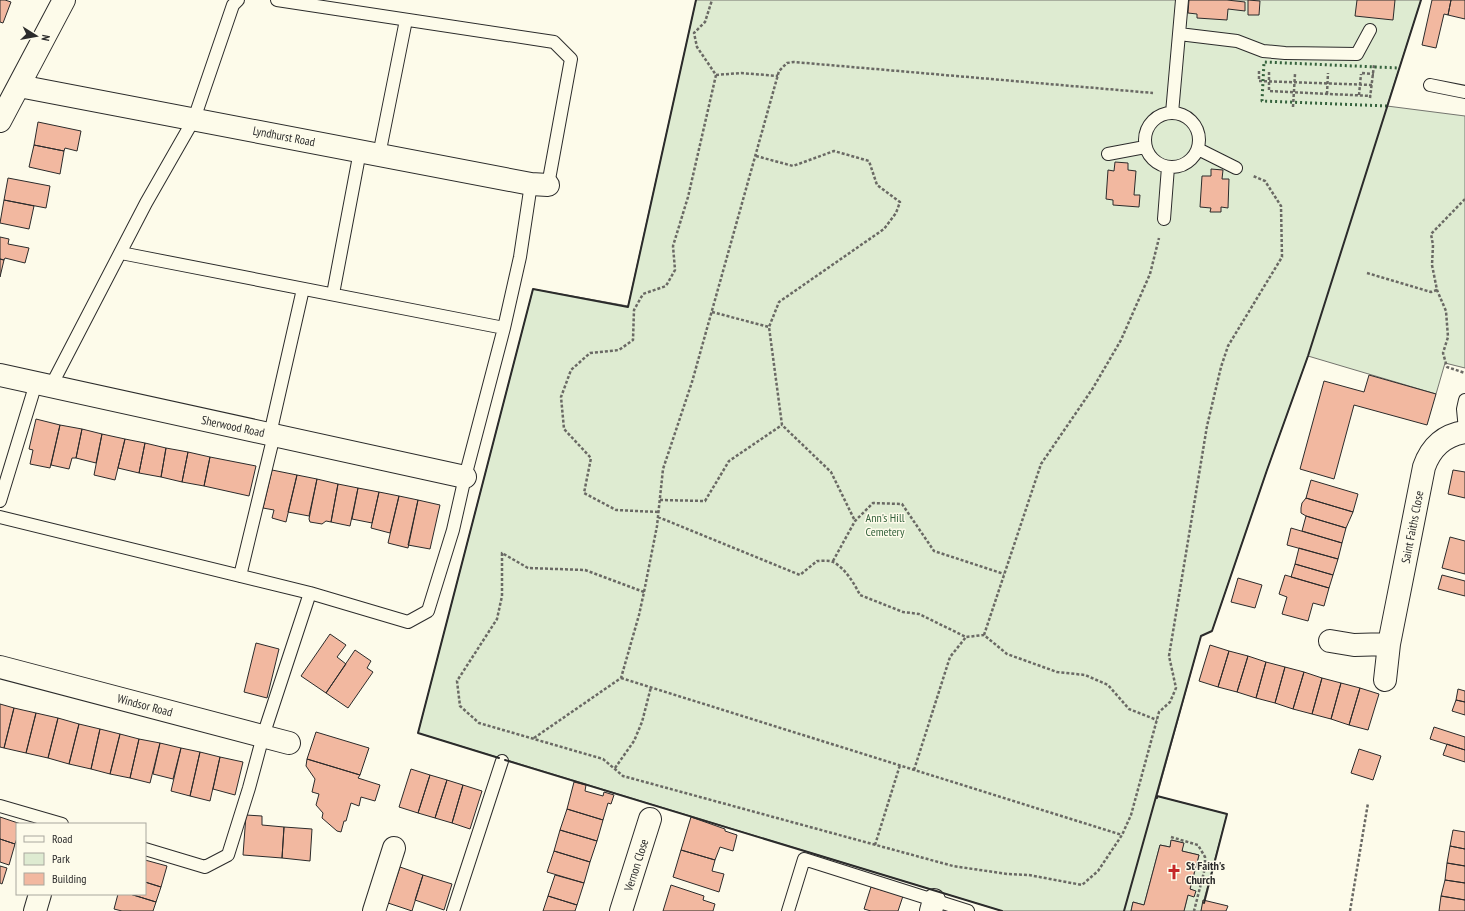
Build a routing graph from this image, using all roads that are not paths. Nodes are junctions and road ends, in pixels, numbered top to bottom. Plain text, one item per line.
1 (64, 0) edge
2 (238, 0) edge
3 (277, 0) edge
4 (1182, 0) edge
5 (406, 20) junction
6 (1370, 30) dead end
7 (1179, 34) junction
8 (1430, 85) dead end
9 (19, 86) junction
10 (1465, 92) edge
11 (1172, 113) junction
12 (194, 119) junction
13 (0, 121) edge
14 (1146, 147) junction
15 (1198, 149) junction
16 (369, 153) junction
17 (1108, 154) dead end
18 (1168, 167) junction
19 (1236, 168) road end
20 (539, 184) junction
21 (1164, 219) road end
22 (120, 252) junction
23 (303, 288) junction
24 (333, 294) junction
25 (504, 328) junction
26 (0, 375) edge
27 (44, 385) junction
28 (1465, 400) edge
29 (1465, 431) edge
30 (272, 434) junction
31 (465, 477) junction
32 (0, 501) edge
33 (0, 517) edge
34 (240, 576) junction
35 (310, 593) junction
36 (1330, 641) dead end
37 (1389, 644) junction
38 (0, 667) edge
39 (1385, 680) dead end
40 (263, 736) junction
41 (289, 743) dead end
42 (502, 761) dead end
43 (0, 806) edge
44 (650, 819) dead end
45 (59, 823) edge
46 (394, 848) dead end
47 (146, 849) edge
48 (932, 906) edge
49 (374, 911) edge
50 (453, 911) edge
51 (621, 911) edge
52 (788, 911) edge
53 (968, 911) edge

1 - 9 street
2 - 12 lane
3 - 5 lane
4 - 7 lane
5 - 16 lane
5 - 20 lane
6 - 7 lane
7 - 11 lane
8 - 10 lane
9 - 12 street, Lyndhurst Road
9 - 13 street
11 - 14 lane
11 - 15 lane
12 - 16 street, Lyndhurst Road
12 - 22 lane
14 - 17 lane
14 - 18 lane
15 - 18 lane
15 - 19 lane
16 - 20 street, Lyndhurst Road
16 - 24 lane
18 - 21 lane
20 - 25 lane
22 - 23 lane
22 - 27 lane
23 - 24 lane
23 - 30 lane
24 - 25 lane
25 - 31 lane
26 - 27 street, Sherwood Road
27 - 30 street, Sherwood Road
27 - 32 lane
28 - 29 lane
29 - 37 street, Saint Faiths Close
30 - 31 street, Sherwood Road
30 - 34 lane
31 - 35 lane
33 - 34 lane
34 - 35 lane
35 - 40 lane
36 - 37 street
37 - 39 street, Saint Faiths Close
38 - 40 street, Windsor Road
40 - 41 street, Windsor Road
40 - 47 lane
42 - 50 lane
43 - 45 lane
44 - 51 street, Vernon Close
46 - 49 street
48 - 52 lane
48 - 53 lane

